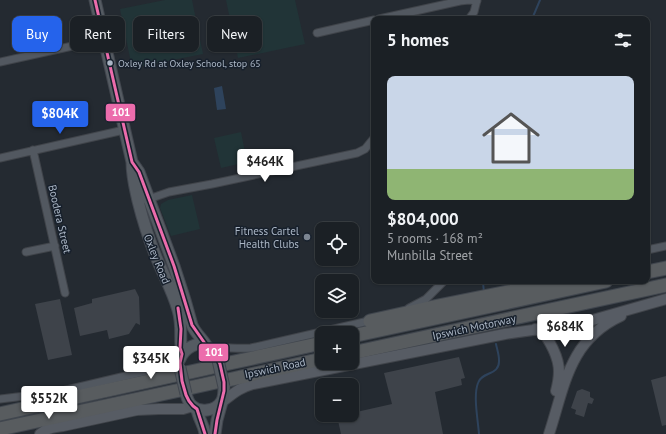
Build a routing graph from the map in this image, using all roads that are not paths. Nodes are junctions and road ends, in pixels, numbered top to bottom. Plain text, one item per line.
1 (95, 0) edge
2 (477, 1) edge
3 (99, 16) edge
4 (392, 16) edge
5 (472, 16) edge
6 (371, 21) edge
7 (317, 33) dead end
8 (70, 47) edge
9 (107, 52) edge
10 (0, 62) edge
11 (124, 130) junction
12 (371, 142) edge
13 (33, 150) junction
14 (0, 158) edge
15 (143, 201) junction
16 (54, 246) junction
17 (666, 246) edge
18 (650, 249) edge
19 (26, 252) dead end
20 (666, 262) edge
21 (650, 265) edge
22 (666, 268) edge
23 (650, 271) edge
24 (441, 284) edge
25 (549, 284) edge
26 (592, 284) edge
27 (666, 285) edge
28 (65, 293) dead end
29 (666, 300) edge
30 (370, 321) junction
31 (535, 329) junction
32 (359, 334) edge
33 (315, 344) edge
34 (208, 347) junction
35 (359, 351) edge
36 (315, 361) edge
37 (218, 364) junction
38 (181, 366) junction
39 (223, 383) junction
40 (185, 391) junction
41 (58, 392) junction
42 (0, 399) edge
43 (222, 402) junction
44 (0, 405) edge
45 (195, 407) junction
46 (0, 414) edge
47 (63, 426) junction
48 (0, 430) edge
49 (40, 434) edge
50 (47, 434) edge
51 (206, 434) edge
52 (215, 434) edge
53 (542, 434) edge
54 (549, 434) edge

1 - 3 main road, Oxley Road
2 - 4 street
2 - 5 street
6 - 7 street
8 - 10 street
9 - 11 main road, Oxley Road
11 - 13 street
11 - 15 main road, Oxley Road
12 - 15 street
13 - 14 street
13 - 16 street, Boodera Street
15 - 34 main road, Oxley Road
15 - 38 main road, Oxley Road
16 - 19 street
16 - 28 street, Boodera Street
17 - 18 street
20 - 21 highway
22 - 23 highway
24 - 30 street
25 - 30 highway
26 - 32 highway, Ipswich Motorway
27 - 35 highway, Ipswich Motorway
29 - 31 main road, Ipswich Road
29 - 54 main road
30 - 34 street
31 - 43 main road, Ipswich Road
31 - 53 main road
33 - 37 highway
34 - 37 main road, Oxley Road
34 - 38 main road
36 - 39 highway
37 - 38 highway
37 - 39 main road, bridge
38 - 40 main road, Oxley Road, bridge
38 - 41 street
38 - 46 highway
39 - 40 highway
39 - 43 main road
40 - 45 main road, Oxley Road
40 - 48 highway
41 - 42 street
41 - 44 highway
43 - 45 main road
43 - 52 main road
45 - 47 main road
45 - 51 main road, Oxley Road
47 - 49 main road
47 - 50 main road

